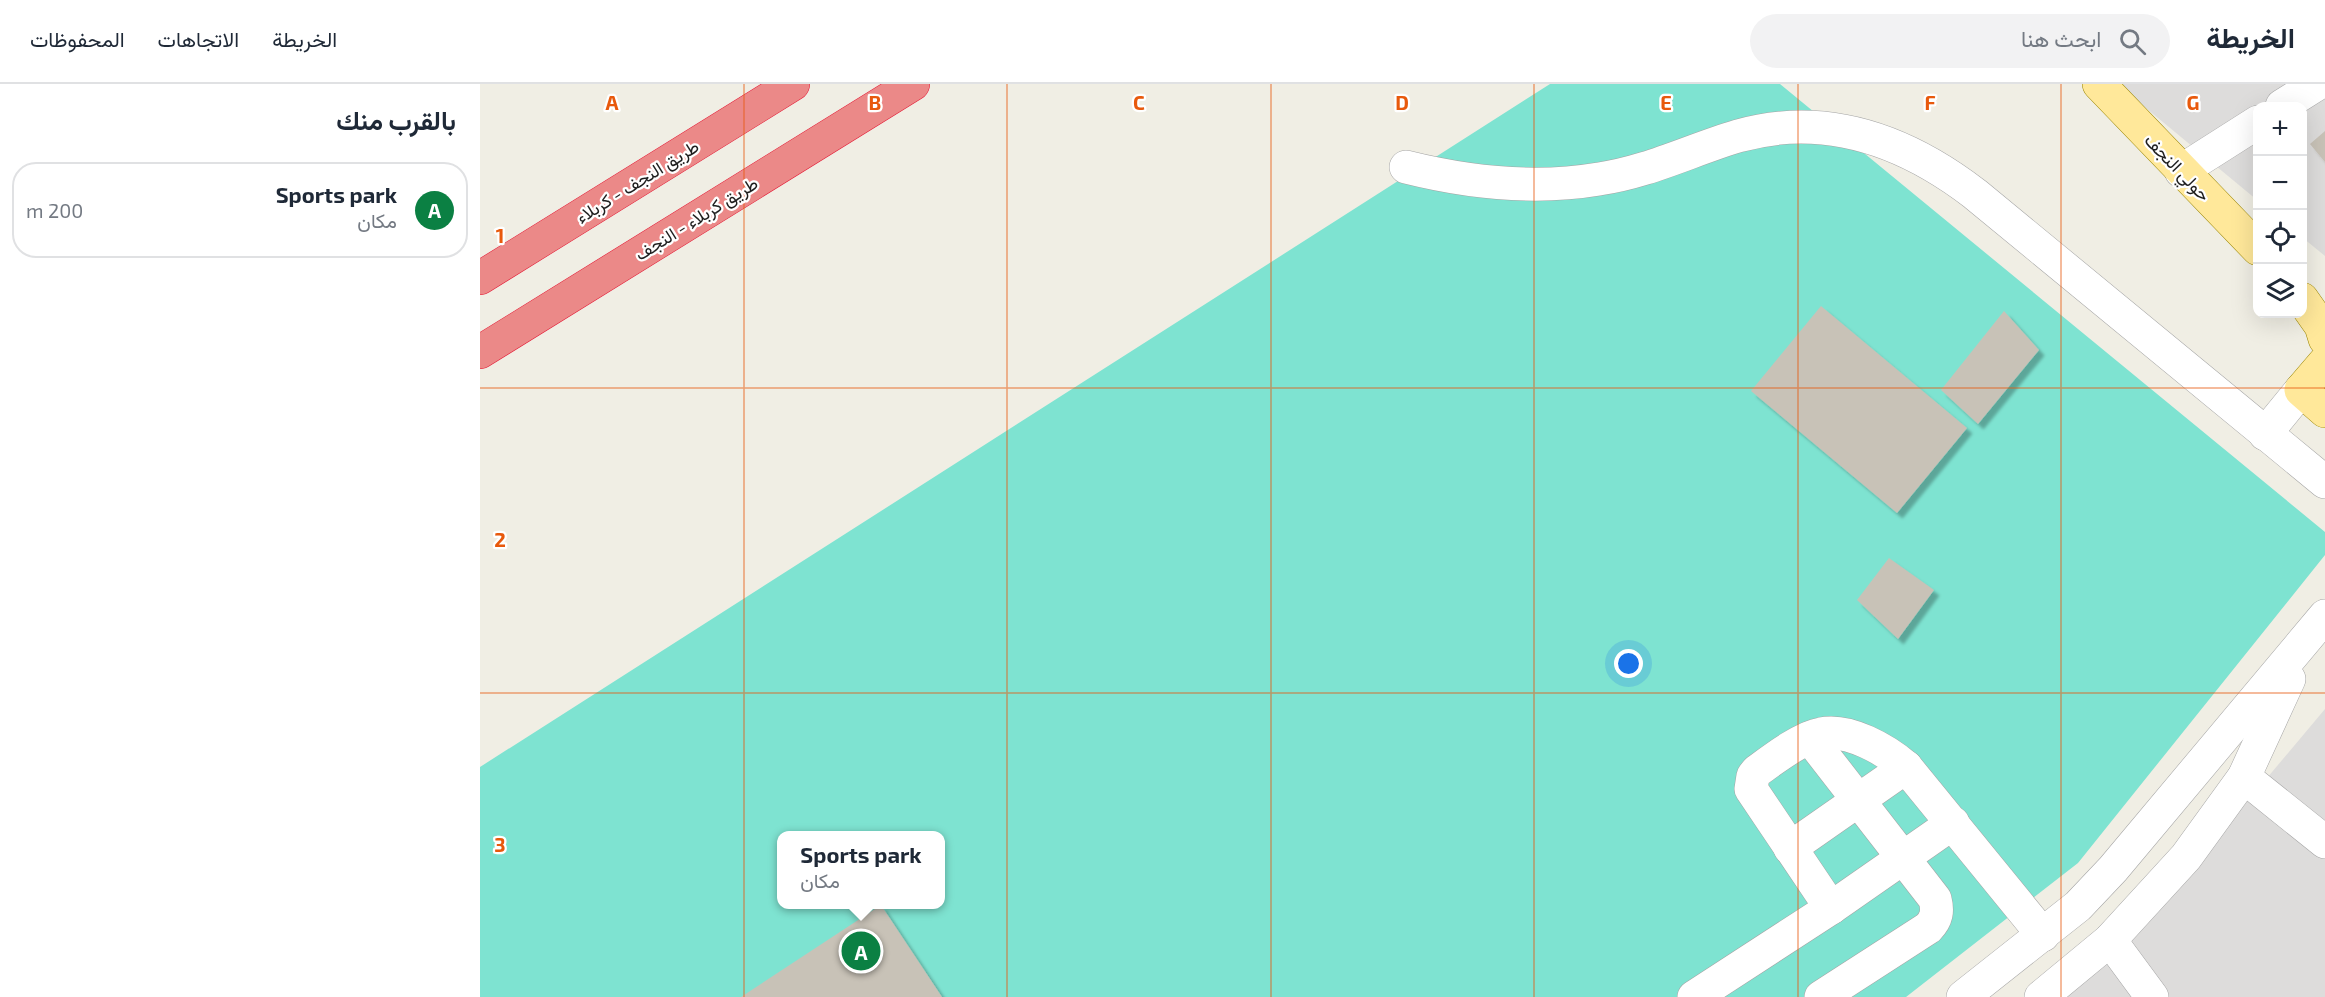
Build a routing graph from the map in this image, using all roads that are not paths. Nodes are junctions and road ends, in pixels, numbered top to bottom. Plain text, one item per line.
1 (793, 84) edge
2 (913, 84) edge
3 (2099, 84) edge
4 (2317, 84) edge
5 (2288, 102) edge
6 (2253, 125) edge
7 (1406, 166) dead end
8 (2181, 171) junction
9 (2253, 244) edge
10 (480, 278) edge
11 (2307, 306) edge
12 (2325, 339) edge
13 (480, 352) edge
14 (2325, 362) edge
15 (2313, 401) edge
16 (2265, 434) junction
17 (2325, 482) edge
18 (2316, 628) edge
19 (1810, 738) junction
20 (1906, 767) junction
21 (2244, 777) junction
22 (1858, 800) junction
23 (1953, 823) junction
24 (2325, 842) edge
25 (1790, 848) junction
26 (1904, 857) junction
27 (1831, 908) junction
28 (2043, 936) junction
29 (2110, 940) junction
30 (1694, 997) edge
31 (1821, 997) edge
32 (1963, 997) edge
33 (2041, 997) edge
34 (2152, 997) edge

1 - 10 highway, طريق النجف - کربلاء
2 - 13 highway, طريق کربلاء - النجف
3 - 8 main road, حولي النجف
4 - 5 street
6 - 8 street
7 - 16 street
8 - 9 main road, حولي النجف
11 - 12 main road
14 - 15 main road
15 - 16 street
16 - 17 street
18 - 21 street
18 - 28 street
19 - 20 street
19 - 22 street
19 - 25 street
20 - 22 street
20 - 23 street
21 - 24 street
21 - 29 street
22 - 25 street
22 - 26 street
23 - 26 street
23 - 28 street
25 - 27 street
26 - 27 street
26 - 31 street
27 - 30 street
28 - 32 street
29 - 33 street
29 - 34 street

